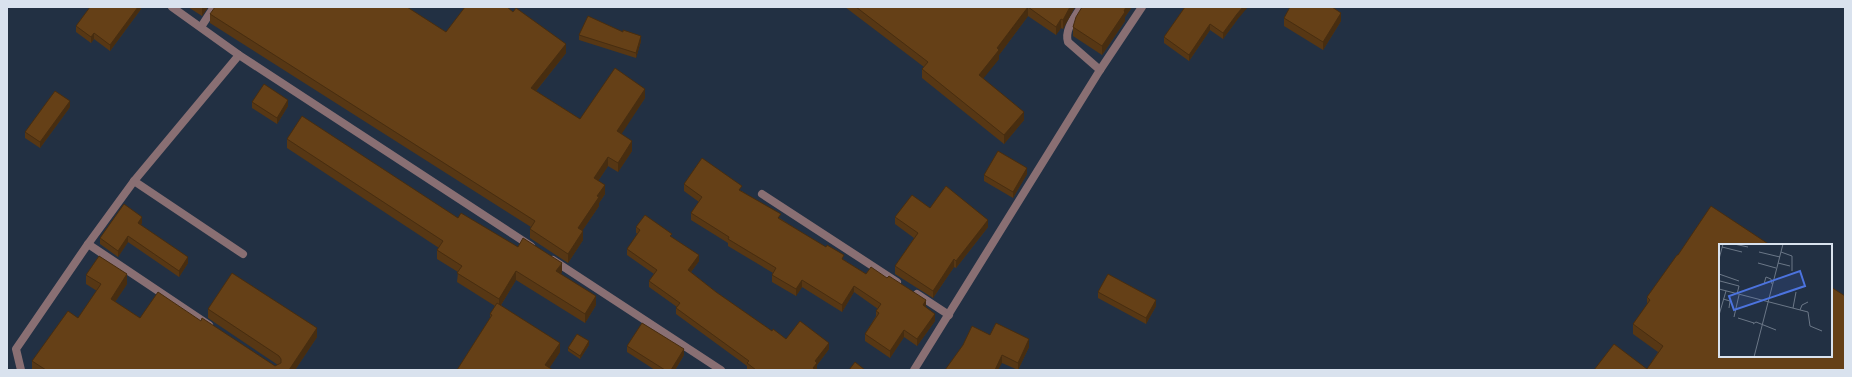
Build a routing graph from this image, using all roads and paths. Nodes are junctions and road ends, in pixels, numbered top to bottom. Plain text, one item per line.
1 (172, 7) edge
2 (214, 7) edge
3 (1081, 7) edge
4 (1142, 7) edge
5 (201, 27) junction
6 (239, 55) junction
7 (1100, 70) junction
8 (134, 181) junction
9 (762, 194) dead end
10 (88, 244) junction
11 (243, 254) dead end
12 (949, 315) junction
13 (218, 331) edge
14 (21, 370) edge
15 (721, 370) edge
16 (914, 370) edge

1 - 5 street
2 - 5 street
3 - 7 street
4 - 7 street
5 - 6 street
6 - 8 street
6 - 15 street
7 - 12 street
8 - 10 street
8 - 11 street
9 - 12 street
10 - 13 street
10 - 14 street
12 - 16 street

